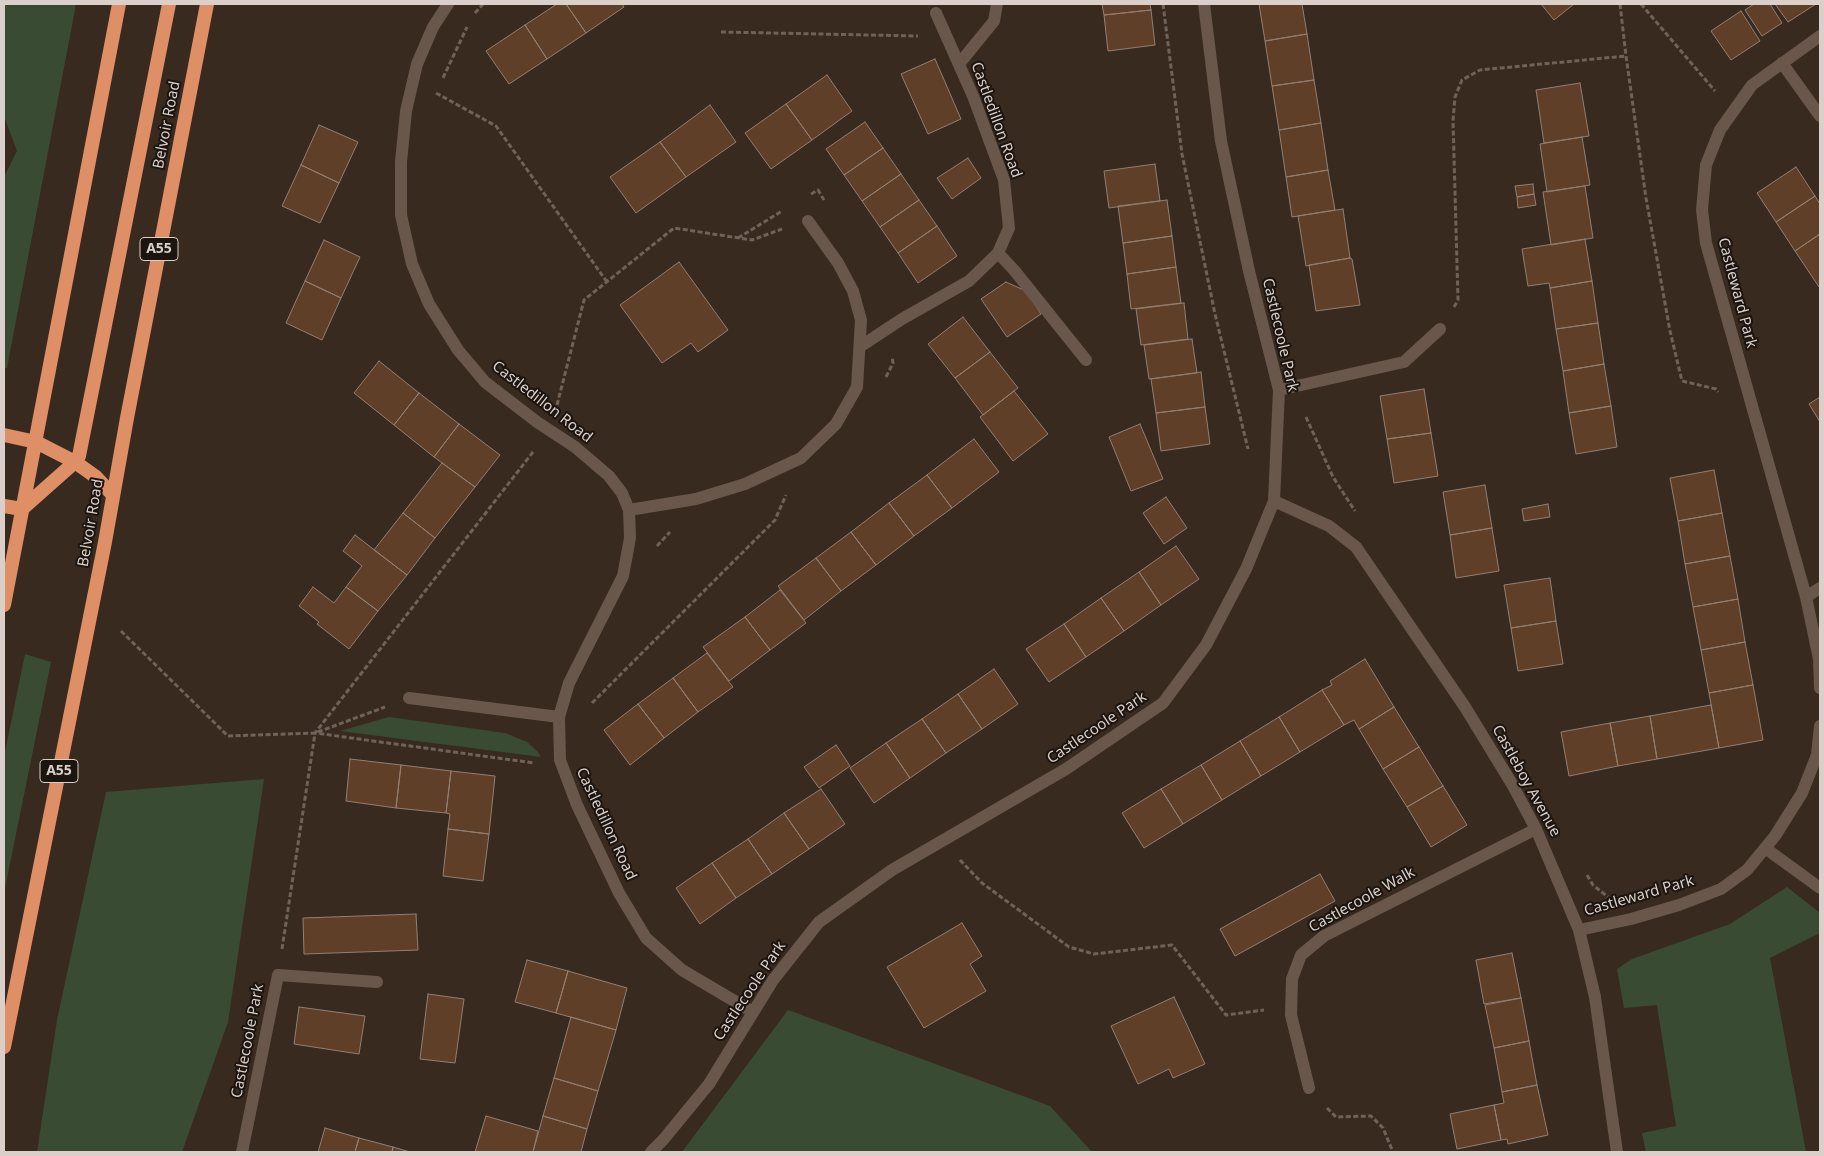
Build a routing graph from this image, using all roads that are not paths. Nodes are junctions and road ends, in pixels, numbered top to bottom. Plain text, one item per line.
1 (119, 4) edge
2 (169, 4) edge
3 (207, 4) edge
4 (448, 4) edge
5 (997, 4) edge
6 (1204, 4) edge
7 (936, 13) dead end
8 (1820, 36) edge
9 (1782, 63) junction
10 (959, 64) junction
11 (1820, 116) edge
12 (808, 221) road end
13 (998, 253) junction
14 (1440, 329) road end
15 (861, 346) junction
16 (1086, 360) dead end
17 (1279, 390) junction
18 (4, 435) edge
19 (36, 442) junction
20 (75, 462) junction
21 (112, 494) junction
22 (1274, 501) junction
23 (4, 506) edge
24 (22, 509) junction
25 (629, 510) junction
26 (1820, 588) edge
27 (1806, 596) junction
28 (4, 605) edge
29 (1820, 688) edge
30 (409, 698) road end
31 (559, 717) junction
32 (1820, 726) edge
33 (1536, 829) junction
34 (1765, 848) junction
35 (1820, 888) edge
36 (1578, 930) junction
37 (377, 982) dead end
38 (753, 1012) junction
39 (4, 1047) edge
40 (1309, 1088) road end
41 (242, 1152) edge
42 (651, 1152) edge
43 (1617, 1152) edge

1 - 19 highway
2 - 20 highway
3 - 21 highway, Belvoir Road / A55
4 - 25 street, Castledillon Road
5 - 10 street
6 - 17 street, Castlecoole Park
7 - 10 street, Castledillon Road
8 - 9 street, Castleward Park
9 - 11 street
9 - 27 street, Castleward Park
10 - 13 street, Castledillon Road
12 - 15 street
13 - 15 street, Castledillon Road
13 - 16 street
14 - 17 street
15 - 25 street
17 - 22 street, Castlecoole Park
18 - 19 highway
19 - 20 highway
19 - 24 highway
20 - 21 highway
20 - 24 highway
21 - 39 highway, Belvoir Road / A55
22 - 33 street, Castleboy Avenue
22 - 38 street, Castlecoole Park
23 - 24 highway
24 - 28 highway
25 - 31 street, Castledillon Road
26 - 27 street
27 - 29 street, Castleward Park
30 - 31 street
31 - 38 street, Castledillon Road
32 - 34 street, Castleward Park
33 - 36 street, Castleboy Avenue
33 - 40 street, Castlecoole Walk
34 - 35 street
34 - 36 street, Castleward Park
36 - 43 street, Castleboy Avenue
37 - 41 street, Castlecoole Park
38 - 42 street, Castlecoole Park

